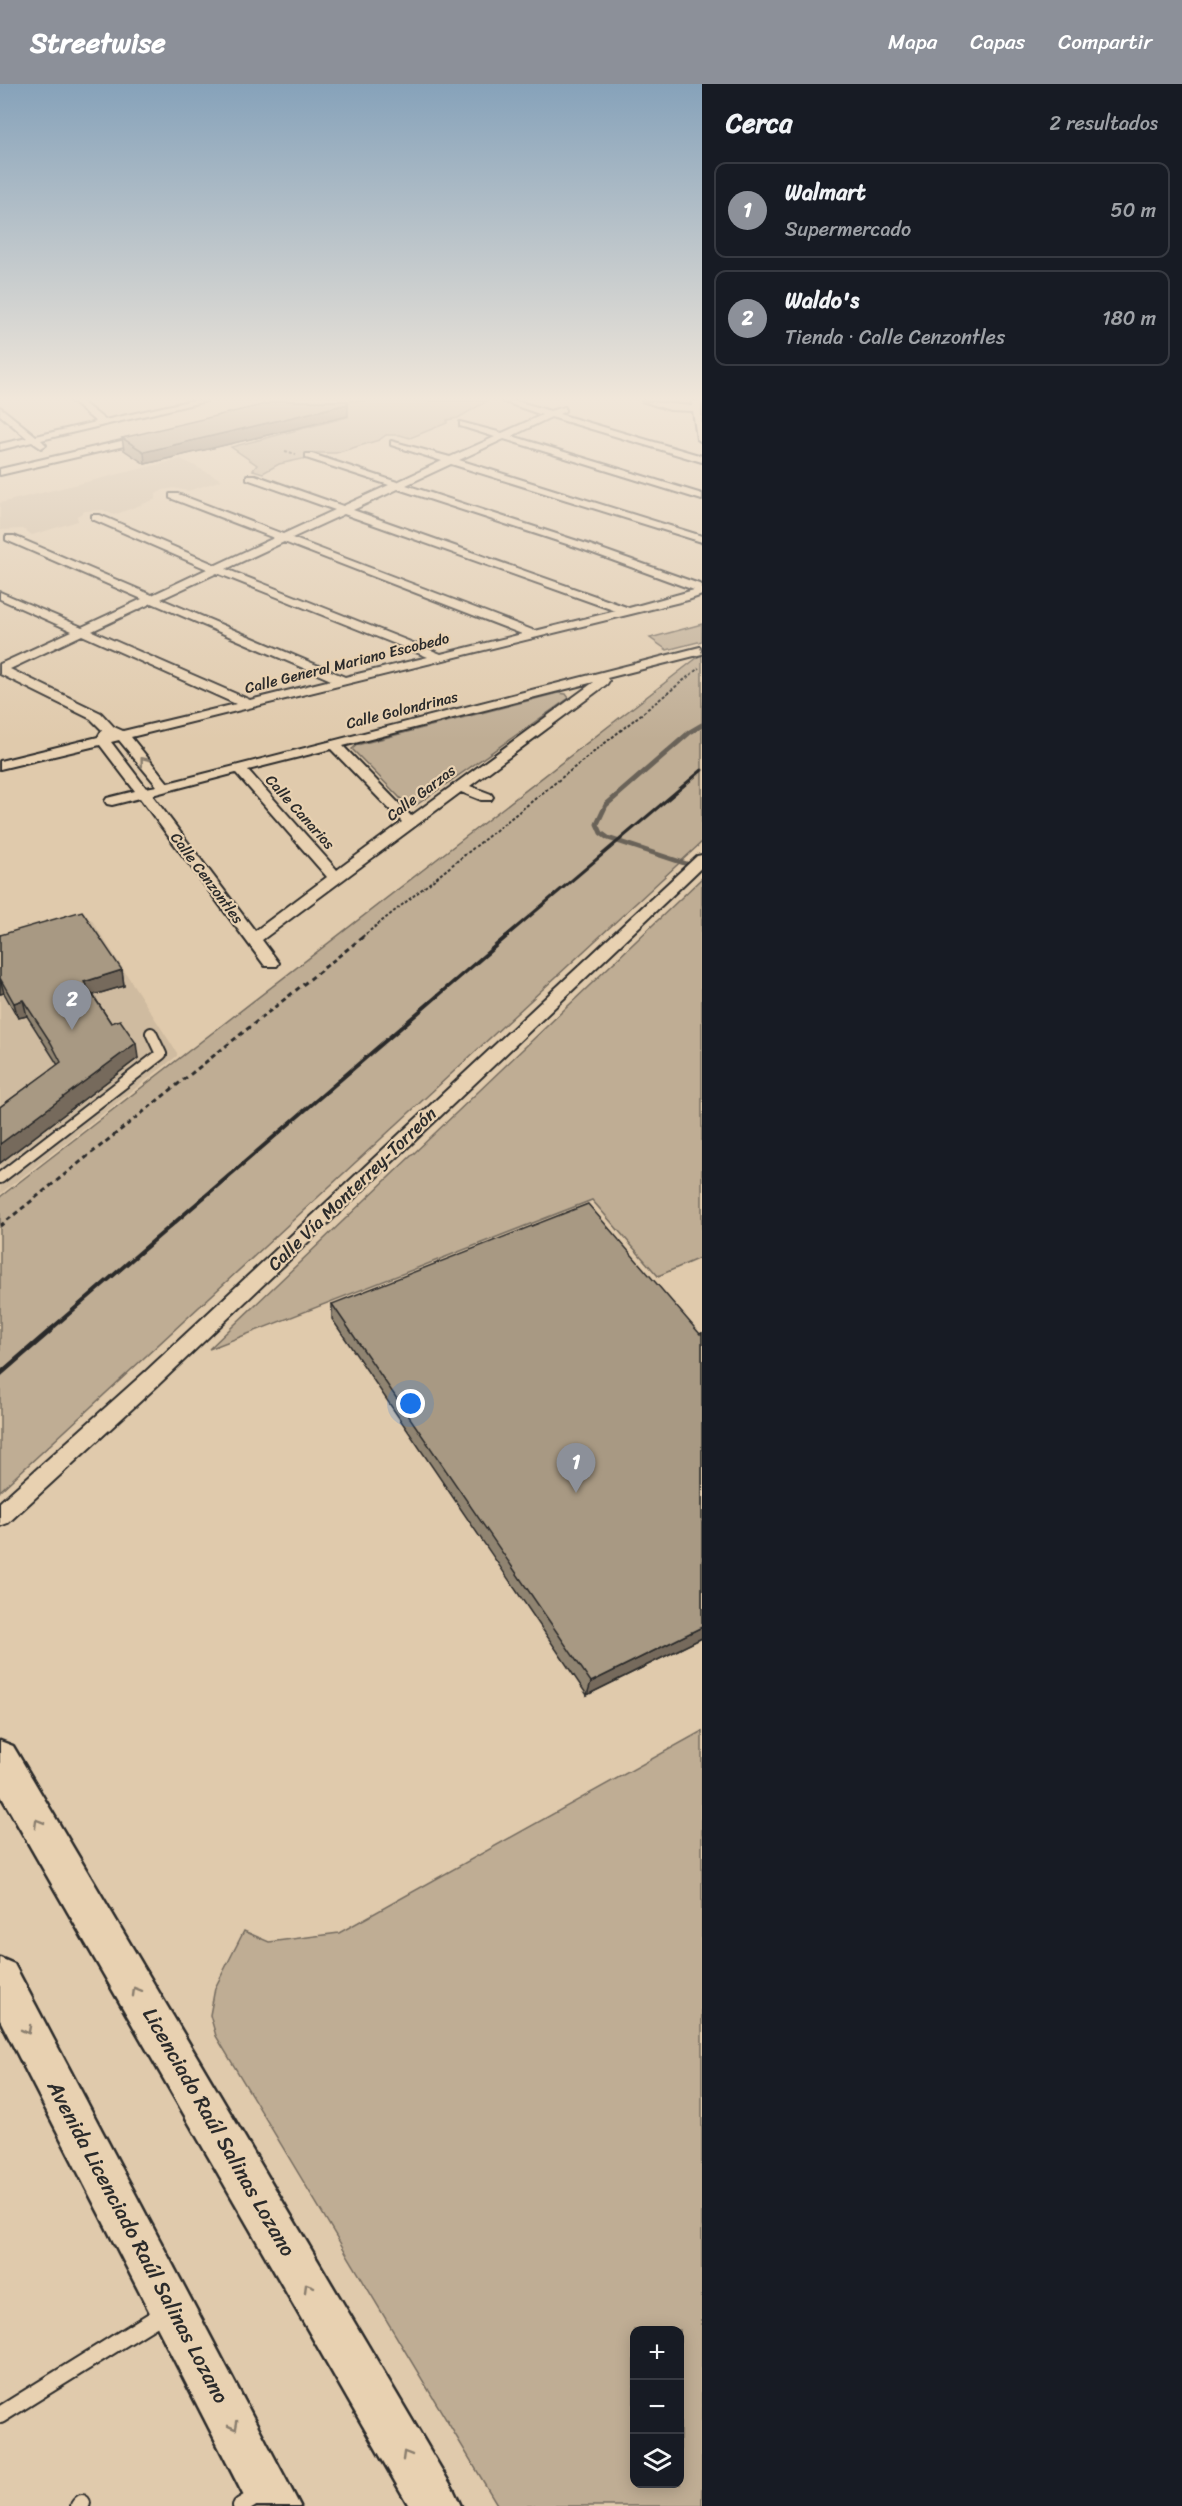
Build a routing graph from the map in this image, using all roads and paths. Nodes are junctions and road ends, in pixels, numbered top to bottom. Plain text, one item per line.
1 (222, 514) edge
2 (336, 514) edge
3 (356, 514) edge
4 (483, 514) edge
5 (622, 514) edge
6 (96, 517) dead end
7 (10, 538) dead end
8 (285, 538) junction
9 (702, 539) edge
10 (218, 569) junction
11 (702, 590) edge
12 (0, 595) edge
13 (151, 599) junction
14 (627, 612) junction
15 (81, 631) junction
16 (533, 634) junction
17 (699, 651) dead end
18 (439, 657) junction
19 (702, 666) edge
20 (0, 669) edge
21 (610, 675) junction
22 (343, 681) junction
23 (248, 704) junction
24 (106, 735) junction
25 (122, 735) junction
26 (334, 745) junction
27 (0, 750) edge
28 (19, 760) junction
29 (0, 765) edge
30 (239, 769) junction
31 (459, 786) junction
32 (165, 787) junction
33 (142, 793) junction
34 (486, 797) dead end
35 (112, 801) dead end
36 (410, 822) junction
37 (702, 859) edge
38 (336, 878) junction
39 (253, 939) junction
40 (271, 963) dead end
41 (151, 1033) dead end
42 (0, 1178) edge
43 (0, 1226) edge
44 (0, 1516) edge
45 (0, 1759) edge
46 (0, 1978) edge
47 (172, 2308) junction
48 (0, 2415) edge
49 (261, 2501) edge
50 (436, 2506) edge

1 - 8 street
2 - 8 street
3 - 14 street
4 - 11 street
5 - 9 street
6 - 10 street
7 - 13 street
8 - 10 street
8 - 16 street
10 - 13 street
10 - 18 street
11 - 14 street, Calle General Mariano Escobedo
12 - 15 street
13 - 15 street
13 - 22 street
14 - 16 street, Calle General Mariano Escobedo
15 - 20 street
15 - 23 street
16 - 18 street, Calle General Mariano Escobedo
17 - 21 street, Calle Golondrinas
18 - 22 street, Calle General Mariano Escobedo
19 - 43 path
20 - 24 street
21 - 26 street, Calle Golondrinas
21 - 31 street, Calle Garzas
22 - 23 street, Calle General Mariano Escobedo
23 - 25 street, Calle General Mariano Escobedo
24 - 25 street
24 - 28 street
24 - 33 street, Calle Cenzontles
32 -> 25 street
26 - 30 street, Calle Golondrinas
26 - 36 street
27 - 28 street
28 - 29 street
30 - 32 street, Calle Golondrinas
30 - 38 street, Calle Canarios
31 - 34 street
31 - 36 street, Calle Garzas
32 - 33 street, Calle Golondrinas
33 - 35 street, Calle Golondrinas
33 - 39 street, Calle Cenzontles
36 - 38 street, Calle Garzas
37 - 44 street, Calle Vía Monterrey-Torreón
38 - 39 street, Calle Garzas
39 - 40 street, Calle Cenzontles
41 - 42 lane
50 -> 45 main road, Licenciado Raúl Salinas Lozano
46 -> 47 main road, Avenida Licenciado Raúl Salinas Lozano
47 - 48 lane
47 -> 49 main road, Avenida Licenciado Raúl Salinas Lozano

